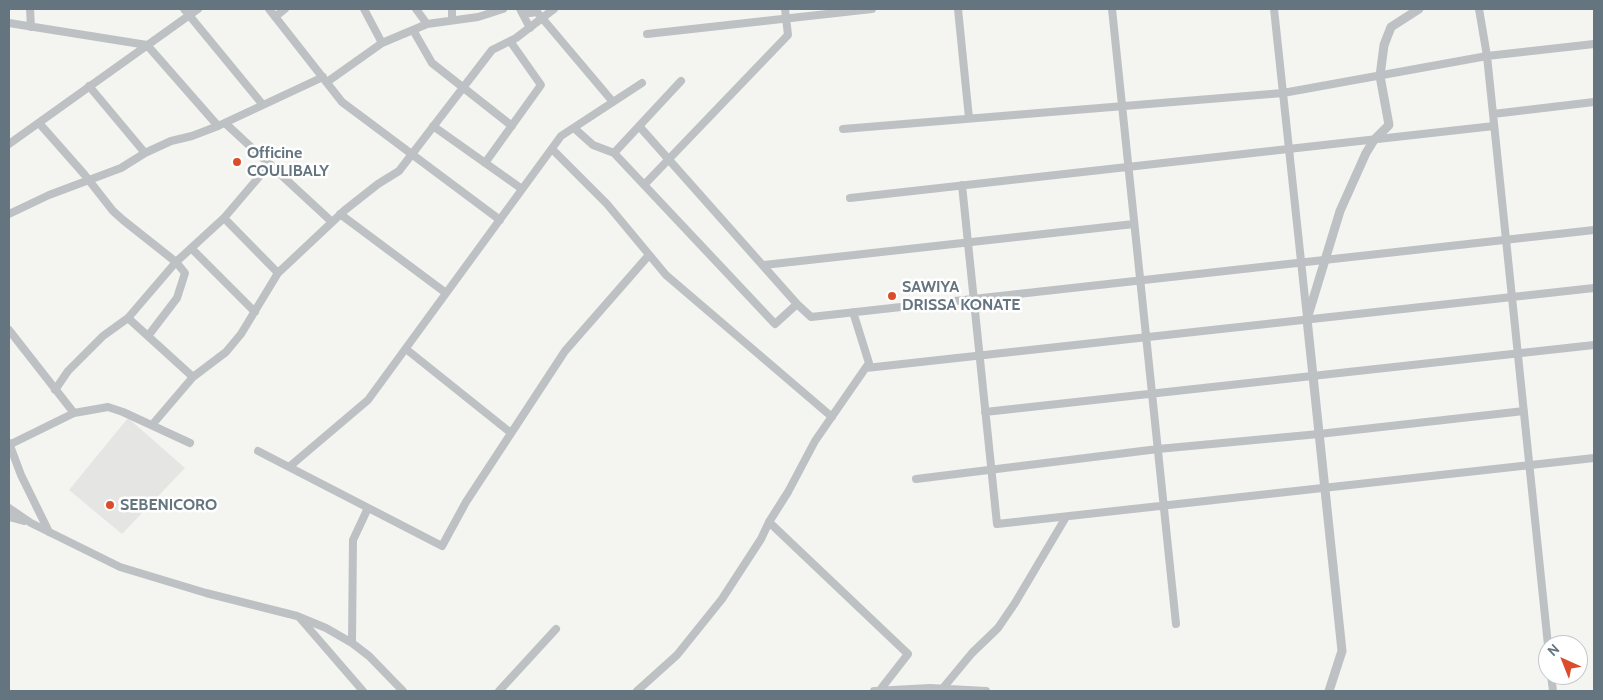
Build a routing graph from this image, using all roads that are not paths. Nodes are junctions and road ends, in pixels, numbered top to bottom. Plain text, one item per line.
1 (30, 9) edge
2 (198, 9) edge
3 (269, 9) edge
4 (285, 9) edge
5 (364, 9) edge
6 (416, 9) edge
7 (452, 9) edge
8 (503, 9) edge
9 (554, 9) edge
10 (785, 9) edge
11 (872, 9) edge
12 (958, 9) edge
13 (1112, 9) edge
14 (1274, 9) edge
15 (1419, 9) edge
16 (1479, 9) edge
17 (521, 11) edge
18 (187, 12) edge
19 (275, 17) junction
20 (542, 18) junction
21 (786, 18) junction
22 (452, 20) junction
23 (9, 23) edge
24 (427, 24) junction
25 (31, 27) junction
26 (530, 28) junction
27 (413, 30) junction
28 (647, 34) dead end
29 (510, 41) junction
30 (382, 43) junction
31 (1594, 44) edge
32 (147, 45) junction
33 (1487, 56) junction
34 (1380, 76) junction
35 (325, 80) junction
36 (680, 81) dead end
37 (642, 83) dead end
38 (89, 86) junction
39 (463, 88) junction
40 (1283, 93) junction
41 (613, 102) junction
42 (1594, 102) edge
43 (263, 105) junction
44 (1122, 106) junction
45 (1493, 114) junction
46 (969, 118) junction
47 (39, 122) junction
48 (222, 125) junction
49 (434, 126) junction
50 (512, 126) junction
51 (639, 126) junction
52 (1494, 126) junction
53 (574, 128) junction
54 (843, 129) dead end
55 (1374, 140) junction
56 (9, 144) edge
57 (1289, 149) junction
58 (552, 150) junction
59 (145, 153) junction
60 (614, 153) junction
61 (412, 154) junction
62 (668, 159) junction
63 (485, 163) junction
64 (270, 164) junction
65 (1128, 167) junction
66 (89, 181) junction
67 (644, 185) junction
68 (962, 185) junction
69 (522, 189) junction
70 (850, 198) dead end
71 (9, 214) edge
72 (340, 214) junction
73 (224, 218) junction
74 (500, 220) junction
75 (332, 222) junction
76 (1134, 224) junction
77 (1594, 230) edge
78 (1506, 240) junction
79 (968, 243) junction
80 (191, 248) junction
81 (649, 255) junction
82 (1324, 260) junction
83 (176, 262) junction
84 (1301, 263) junction
85 (764, 265) junction
86 (278, 273) junction
87 (1140, 280) junction
88 (1594, 288) edge
89 (446, 293) junction
90 (1512, 297) junction
91 (974, 299) junction
92 (797, 304) junction
93 (255, 312) junction
94 (853, 312) junction
95 (128, 318) junction
96 (1307, 319) junction
97 (9, 330) edge
98 (148, 336) junction
99 (1146, 337) junction
100 (1594, 345) edge
101 (406, 349) junction
102 (1518, 354) junction
103 (980, 356) junction
104 (866, 368) junction
105 (1313, 376) junction
106 (194, 377) junction
107 (55, 390) junction
108 (1152, 394) junction
109 (1524, 411) junction
110 (985, 412) junction
111 (74, 413) junction
112 (832, 417) junction
113 (152, 425) junction
114 (511, 433) junction
115 (1319, 434) junction
116 (190, 443) dead end
117 (9, 445) edge
118 (1158, 449) junction
119 (258, 451) dead end
120 (1594, 458) edge
121 (1530, 465) junction
122 (289, 467) junction
123 (992, 470) junction
124 (916, 479) dead end
125 (1324, 488) junction
126 (1164, 506) junction
127 (9, 508) edge
128 (368, 508) junction
129 (9, 517) edge
130 (1066, 517) junction
131 (769, 522) junction
132 (31, 523) junction
133 (49, 532) junction
134 (297, 616) junction
135 (1176, 624) dead end
136 (556, 629) dead end
137 (1547, 635) edge
138 (352, 644) junction
139 (943, 688) junction
140 (362, 691) edge
141 (402, 691) edge
142 (499, 691) edge
143 (637, 691) edge
144 (877, 691) edge
145 (986, 691) edge
146 (1329, 691) edge

1 - 25 street
2 - 18 street
3 - 19 street
4 - 19 street
5 - 30 street
6 - 24 street
7 - 22 street
8 - 22 street
9 - 20 street
10 - 21 street
11 - 21 street
12 - 46 street
13 - 44 street
14 - 40 street
15 - 34 street
16 - 33 street
17 - 20 street
17 - 26 street
18 - 32 street
18 - 43 street
19 - 35 street
20 - 26 street
20 - 41 street
21 - 28 street
21 - 62 street
22 - 24 street
23 - 25 street
24 - 27 street
25 - 32 street
26 - 29 street
27 - 30 street
27 - 39 street
29 - 39 street
29 - 50 street
30 - 35 street
31 - 33 street
32 - 38 street
32 - 48 street
33 - 34 street
33 - 45 street
34 - 40 street
34 - 55 street
35 - 43 street
35 - 61 street
36 - 51 street
37 - 41 street
38 - 47 street
38 - 59 street
39 - 49 street
39 - 50 street
40 - 44 street
40 - 57 street
41 - 53 street
42 - 45 street
43 - 48 street
44 - 46 street
44 - 65 street
45 - 52 street
46 - 54 street
47 - 56 street
47 - 66 street
48 - 59 street
48 - 64 street
49 - 61 street
49 - 63 street
50 - 63 street
51 - 60 street
51 - 62 street
52 - 55 street
52 - 78 street
53 - 58 street
53 - 60 street
55 - 57 street
55 - 82 street
57 - 65 street
57 - 84 street
58 - 69 street
58 - 81 street
59 - 66 street
60 - 67 street
61 - 72 street
61 - 74 street
62 - 67 street
62 - 85 street
63 - 69 street
64 - 73 street
64 - 75 street
65 - 68 street
65 - 76 street
66 - 71 street
66 - 83 street
67 - 92 street
68 - 70 street
68 - 79 street
69 - 74 street
72 - 75 street
72 - 89 street
73 - 80 street
73 - 86 street
74 - 89 street
75 - 86 street
76 - 79 street
76 - 87 street
77 - 78 street
78 - 82 street
78 - 90 street
79 - 85 street
79 - 91 street
80 - 83 street
80 - 93 street
81 - 112 street
81 - 114 street
82 - 84 street
82 - 96 street
83 - 95 street
83 - 98 street
84 - 87 street
84 - 96 street
85 - 92 street
86 - 93 street
87 - 91 street
87 - 99 street
88 - 90 street
89 - 101 street
90 - 96 street
90 - 102 street
91 - 94 street
91 - 103 street
92 - 94 street
93 - 106 street
94 - 104 street
95 - 98 street
95 - 107 street
96 - 99 street
96 - 105 street
97 - 107 street
98 - 106 street
99 - 103 street
99 - 108 street
100 - 102 street
101 - 114 street
101 - 122 street
102 - 105 street
102 - 109 street
103 - 104 street
103 - 110 street
104 - 112 street
105 - 108 street
105 - 115 street
106 - 113 street
107 - 111 street
108 - 110 street
108 - 118 street
109 - 115 street
109 - 121 street
110 - 123 street
111 - 113 street
111 - 117 street
112 - 131 street
113 - 116 street
114 - 128 street
115 - 118 street
115 - 125 street
117 - 133 street
118 - 123 street
118 - 126 street
119 - 122 street
120 - 121 street
121 - 125 street
121 - 137 street
122 - 128 street
123 - 124 street
123 - 130 street
125 - 126 street
125 - 146 street
126 - 130 street
126 - 135 street
127 - 132 street
128 - 138 street
129 - 132 street
130 - 139 street
131 - 143 street
131 - 144 street
132 - 133 street
133 - 134 street
134 - 138 street
134 - 140 street
136 - 142 street
138 - 141 street
139 - 144 street
139 - 145 street

